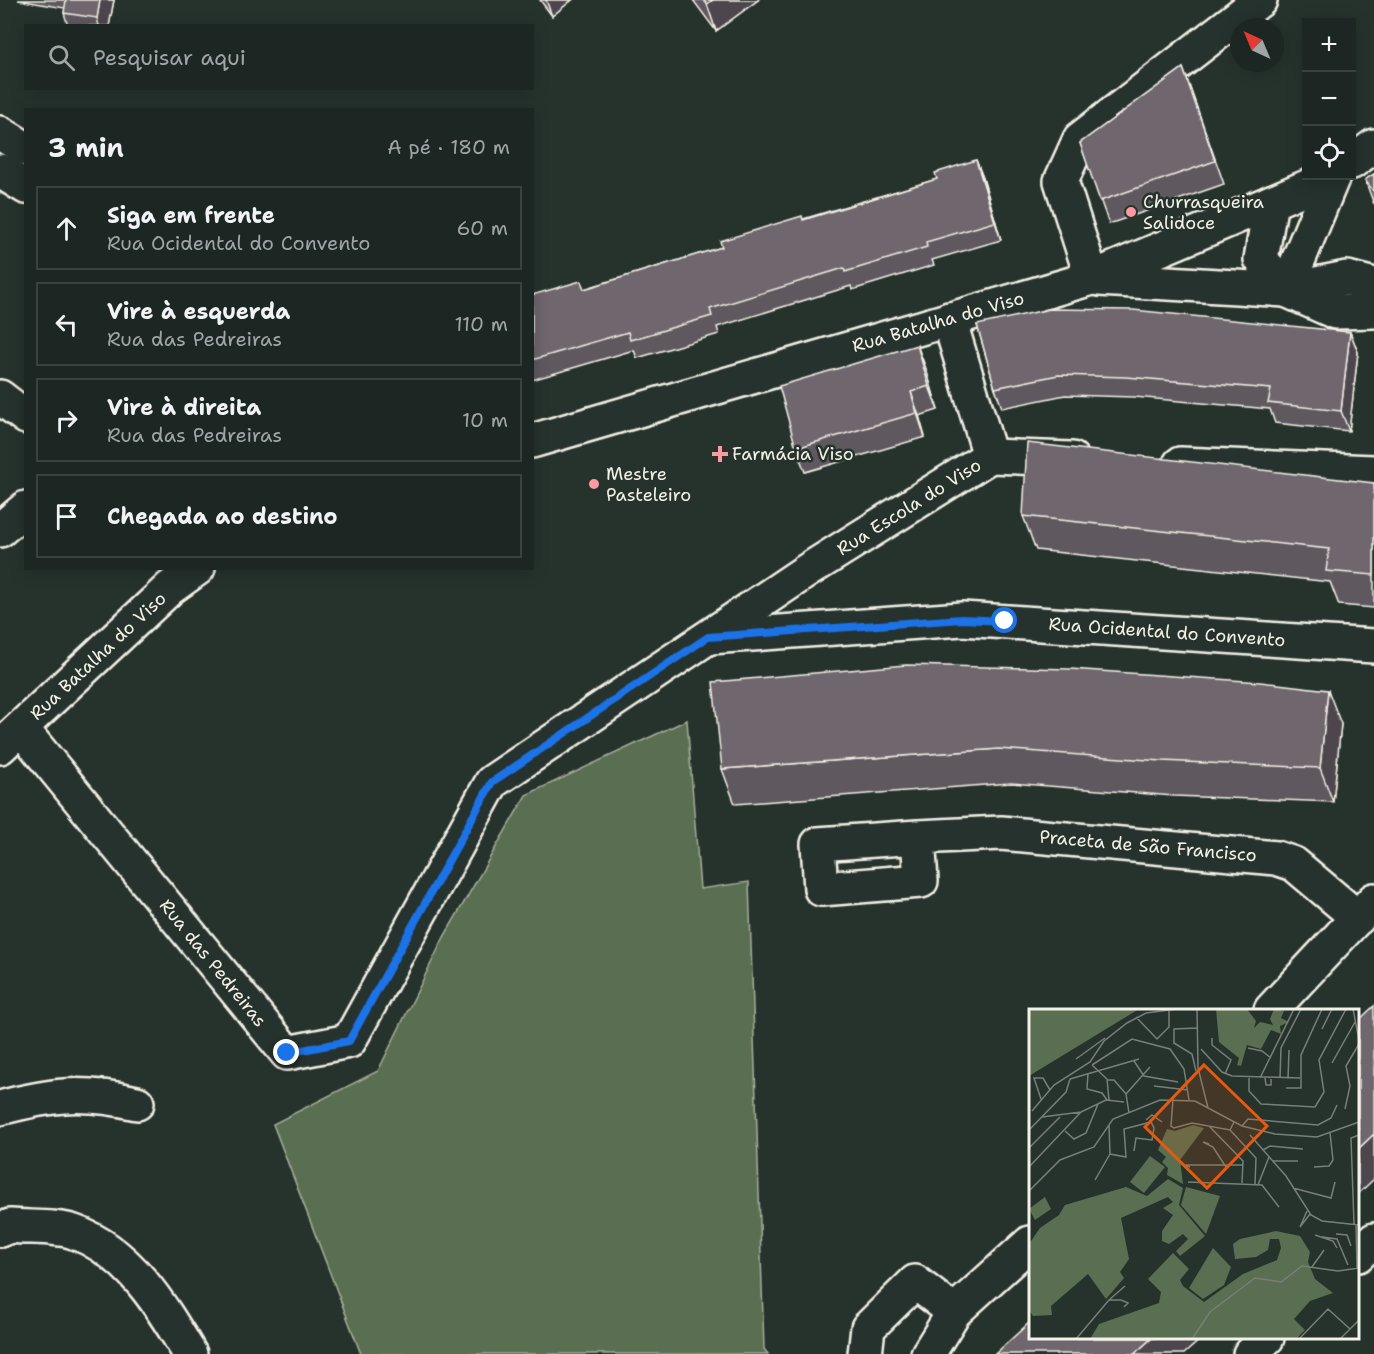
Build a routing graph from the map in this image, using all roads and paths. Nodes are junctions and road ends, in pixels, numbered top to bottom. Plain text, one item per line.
1 (1260, 0) edge
2 (0, 133) edge
3 (1374, 146) edge
4 (24, 148) edge
5 (1356, 159) edge
6 (0, 171) edge
7 (1323, 180) edge
8 (1331, 180) edge
9 (24, 186) edge
10 (1271, 202) junction
11 (1092, 278) junction
12 (1374, 285) edge
13 (1286, 290) junction
14 (1374, 311) edge
15 (949, 319) junction
16 (0, 397) edge
17 (24, 415) edge
18 (534, 440) edge
19 (990, 456) junction
20 (1106, 460) edge
21 (1153, 462) edge
22 (1374, 472) edge
23 (24, 510) edge
24 (0, 530) edge
25 (195, 570) edge
26 (708, 637) junction
27 (1374, 646) edge
28 (10, 738) edge
29 (918, 837) dead end
30 (1366, 909) edge
31 (1273, 1009) edge
32 (137, 1103) dead end
33 (0, 1108) edge
34 (0, 1230) edge
35 (1374, 1240) edge
36 (1029, 1244) edge
37 (1359, 1254) edge
38 (954, 1312) junction
39 (1266, 1339) edge
40 (190, 1354) edge
41 (865, 1354) edge
42 (928, 1354) edge
43 (1250, 1354) edge

1 - 11 street
2 - 4 street
3 - 5 street
6 - 9 street
7 - 10 street, Rua Batalha do Viso
8 - 13 street
10 - 11 street, Rua Batalha do Viso
10 - 13 street
11 - 13 street
11 - 15 street, Rua Batalha do Viso
12 - 13 street
13 - 14 street
15 - 18 street, Rua Batalha do Viso
15 - 19 street, Rua Escola do Viso
16 - 17 street
19 - 20 street
19 - 26 street, Rua Escola do Viso
21 - 22 street
23 - 24 street
25 - 28 street, Rua Batalha do Viso
26 - 27 street, Rua Ocidental do Convento
26 - 28 street, Rua das Pedreiras
29 - 30 street, Praceta de São Francisco
30 - 31 street
32 - 33 street
34 - 40 street
35 - 37 street
36 - 38 street
38 - 41 street
38 - 42 street
39 - 43 street

